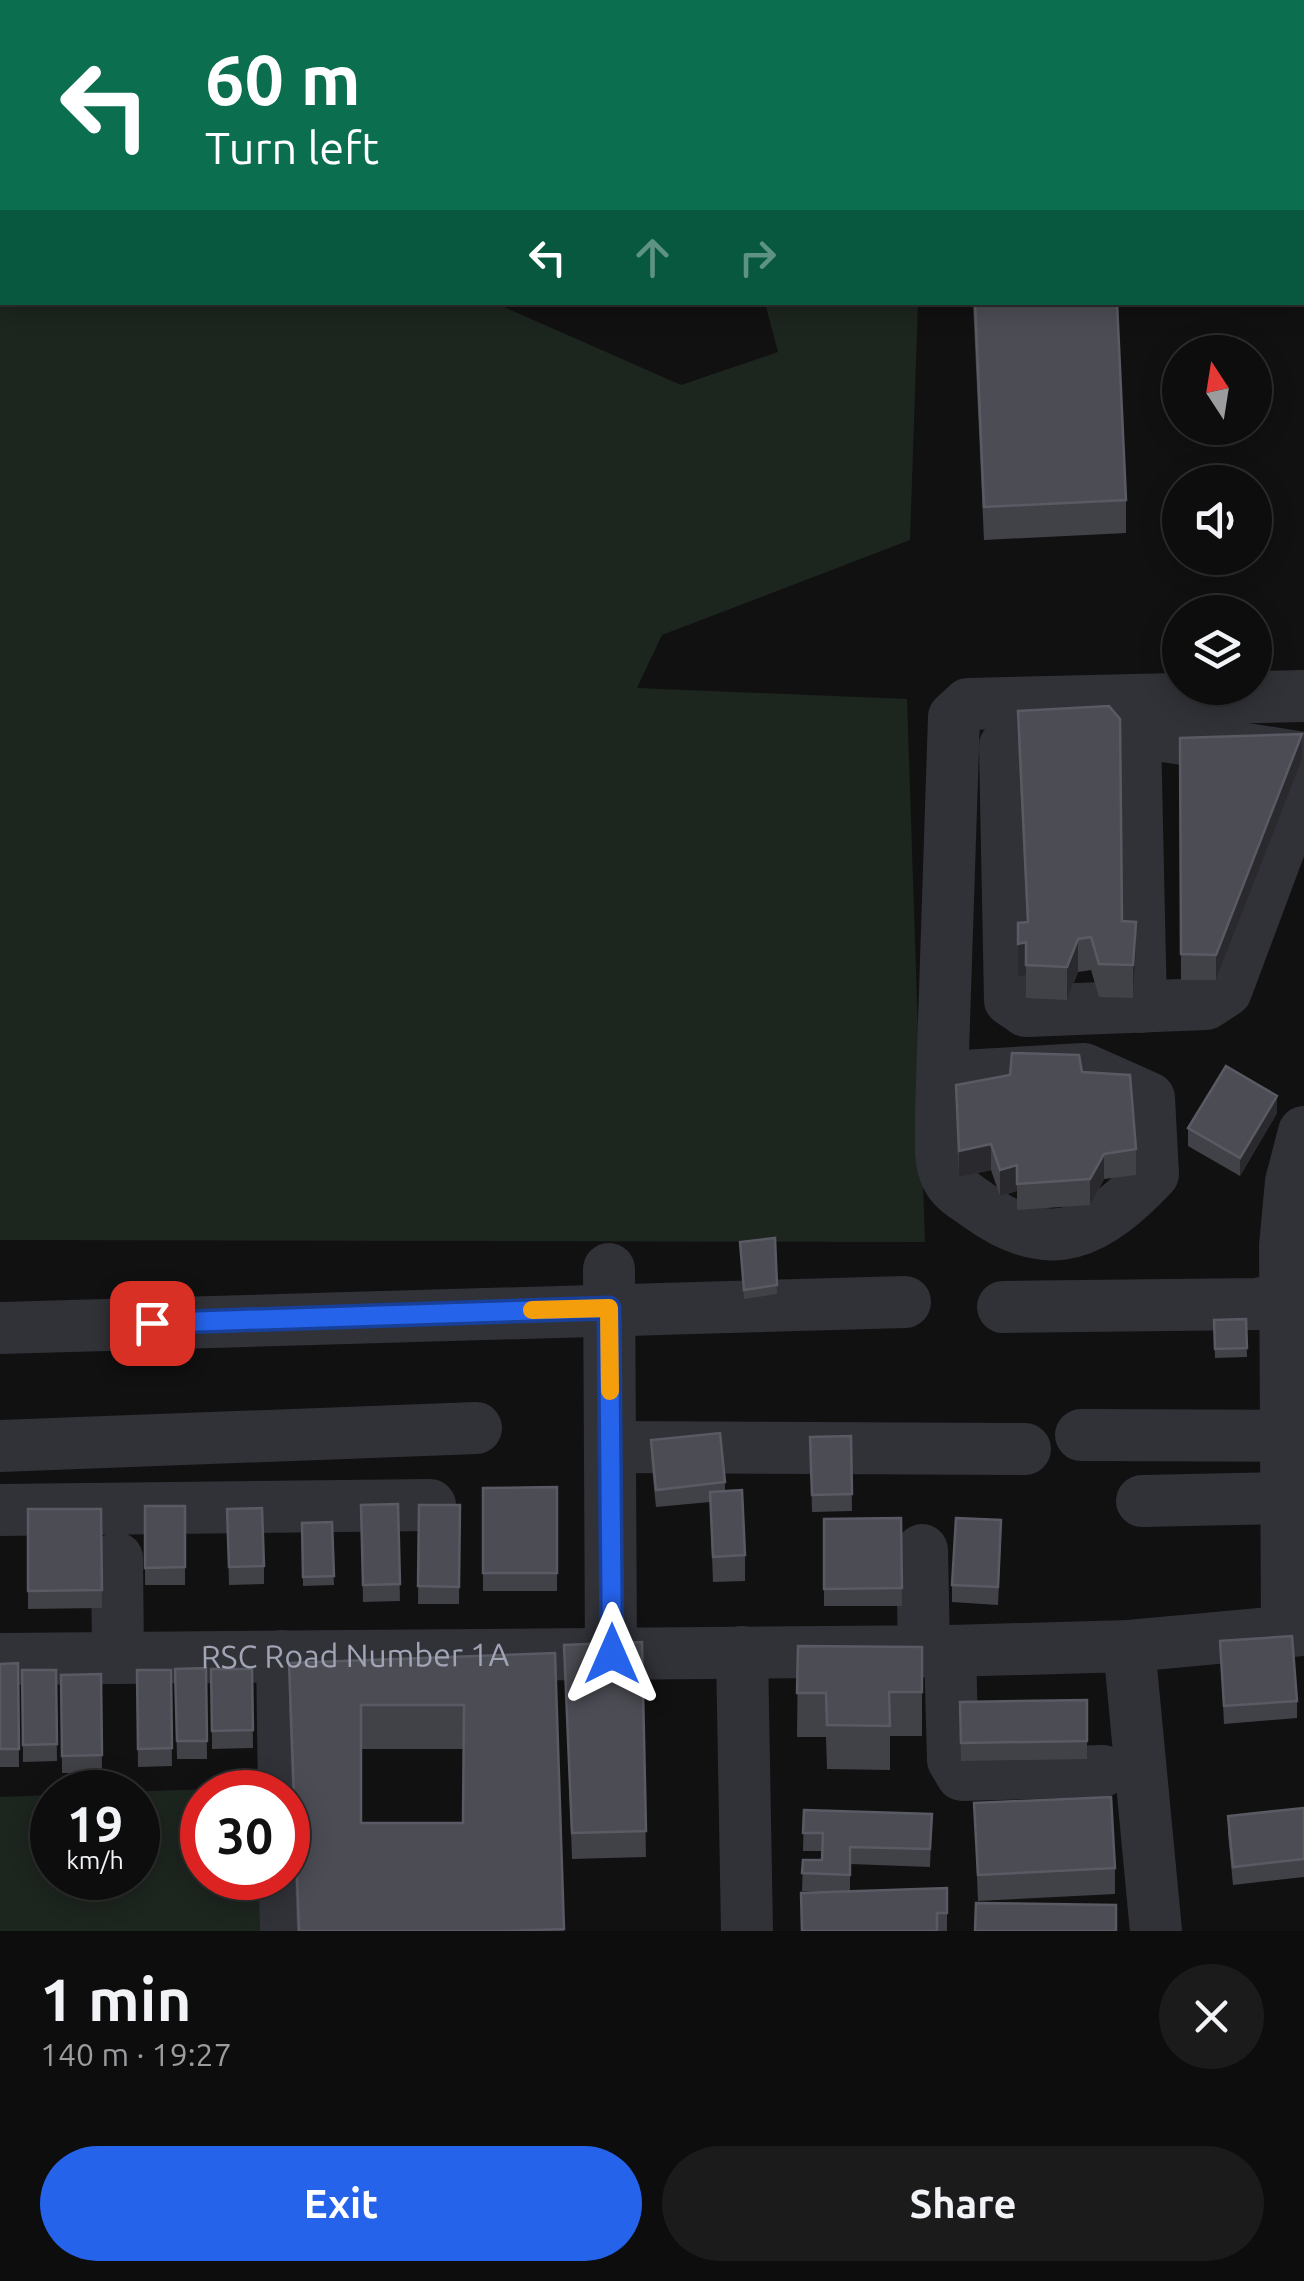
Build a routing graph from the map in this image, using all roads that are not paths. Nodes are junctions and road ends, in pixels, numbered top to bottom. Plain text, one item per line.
1 (1304, 696) edge
2 (1152, 726) junction
3 (1304, 758) edge
4 (1304, 782) edge
5 (1157, 1007) junction
6 (946, 1077) dead end
7 (1304, 1132) edge
8 (609, 1289) junction
9 (1284, 1297) junction
10 (905, 1302) dead end
11 (1004, 1307) dead end
12 (0, 1328) edge
13 (476, 1428) dead end
14 (1294, 1435) edge
15 (1081, 1436) dead end
16 (0, 1446) edge
17 (612, 1447) junction
18 (1025, 1449) dead end
19 (1285, 1498) junction
20 (1142, 1501) dead end
21 (430, 1505) edge
22 (0, 1510) edge
23 (922, 1550) dead end
24 (117, 1558) dead end
25 (1295, 1630) edge
26 (1129, 1646) junction
27 (937, 1651) junction
28 (742, 1652) junction
29 (612, 1654) junction
30 (282, 1656) junction
31 (118, 1658) junction
32 (0, 1659) edge
33 (284, 1770) edge
34 (1103, 1771) dead end
35 (285, 1900) edge
36 (286, 1931) edge
37 (746, 1931) edge
38 (1156, 1931) edge

1 - 2 street
2 - 3 street
2 - 5 street
2 - 5 street
2 - 6 street
4 - 5 street
7 - 9 street
8 - 10 street
8 - 12 street
8 - 17 street
9 - 11 street
9 - 14 street
13 - 16 street
14 - 15 street
14 - 19 street
17 - 18 street
17 - 29 street
19 - 20 street
19 - 25 street
21 - 22 street
23 - 27 street
24 - 31 street
25 - 26 street, RSC Road Number 1A
26 - 27 street, RSC Road Number 1A
26 - 38 street
27 - 28 street, RSC Road Number 1A
27 - 34 street
28 - 29 street, RSC Road Number 1A
28 - 37 street
29 - 30 street, RSC Road Number 1A
30 - 31 street, RSC Road Number 1A
30 - 33 street
31 - 32 street, RSC Road Number 1A
35 - 36 street

